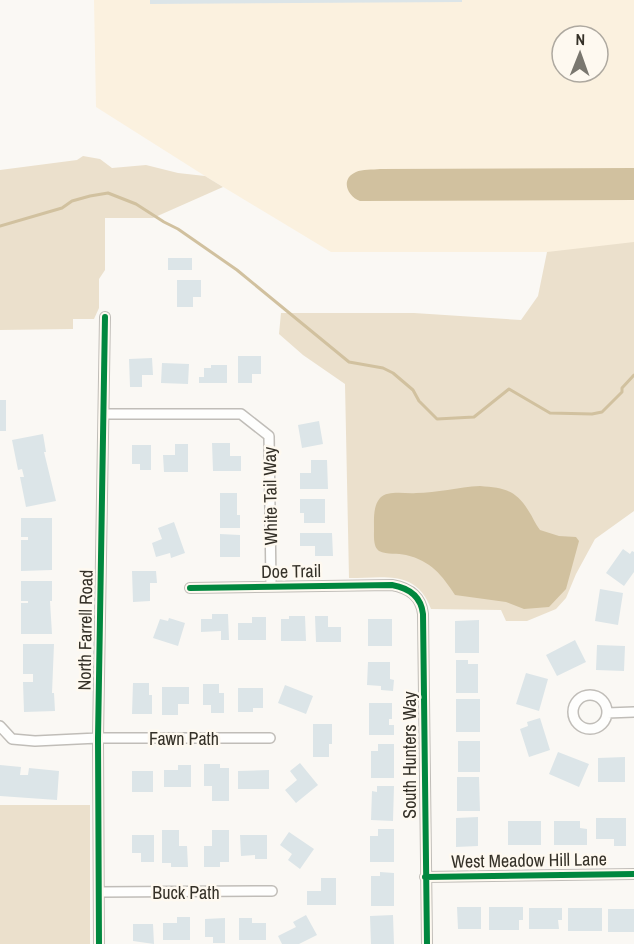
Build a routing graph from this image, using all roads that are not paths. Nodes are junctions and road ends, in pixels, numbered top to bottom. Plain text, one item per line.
1 (105, 317) dead end
2 (104, 414) junction
3 (392, 585) joint
4 (271, 586) junction
5 (190, 588) dead end
6 (634, 712) edge
7 (607, 713) dead end
8 (0, 726) edge
9 (98, 738) junction
10 (270, 738) dead end
11 (634, 874) edge
12 (425, 877) junction
13 (272, 891) dead end
14 (99, 892) junction
15 (99, 944) edge
16 (427, 944) edge

1 - 2 street, North Farrell Road
2 - 4 street, White Tail Way
2 - 9 street, North Farrell Road
3 - 4 street, Doe Trail
3 - 12 street, South Hunters Way
4 - 5 street, Doe Trail
6 - 7 street
8 - 9 street, Fawn Path
9 - 10 street, Fawn Path
9 - 14 street, North Farrell Road
11 - 12 street, West Meadow Hill Lane
12 - 16 street, South Hunters Way
13 - 14 street, Buck Path
14 - 15 street, North Farrell Road

